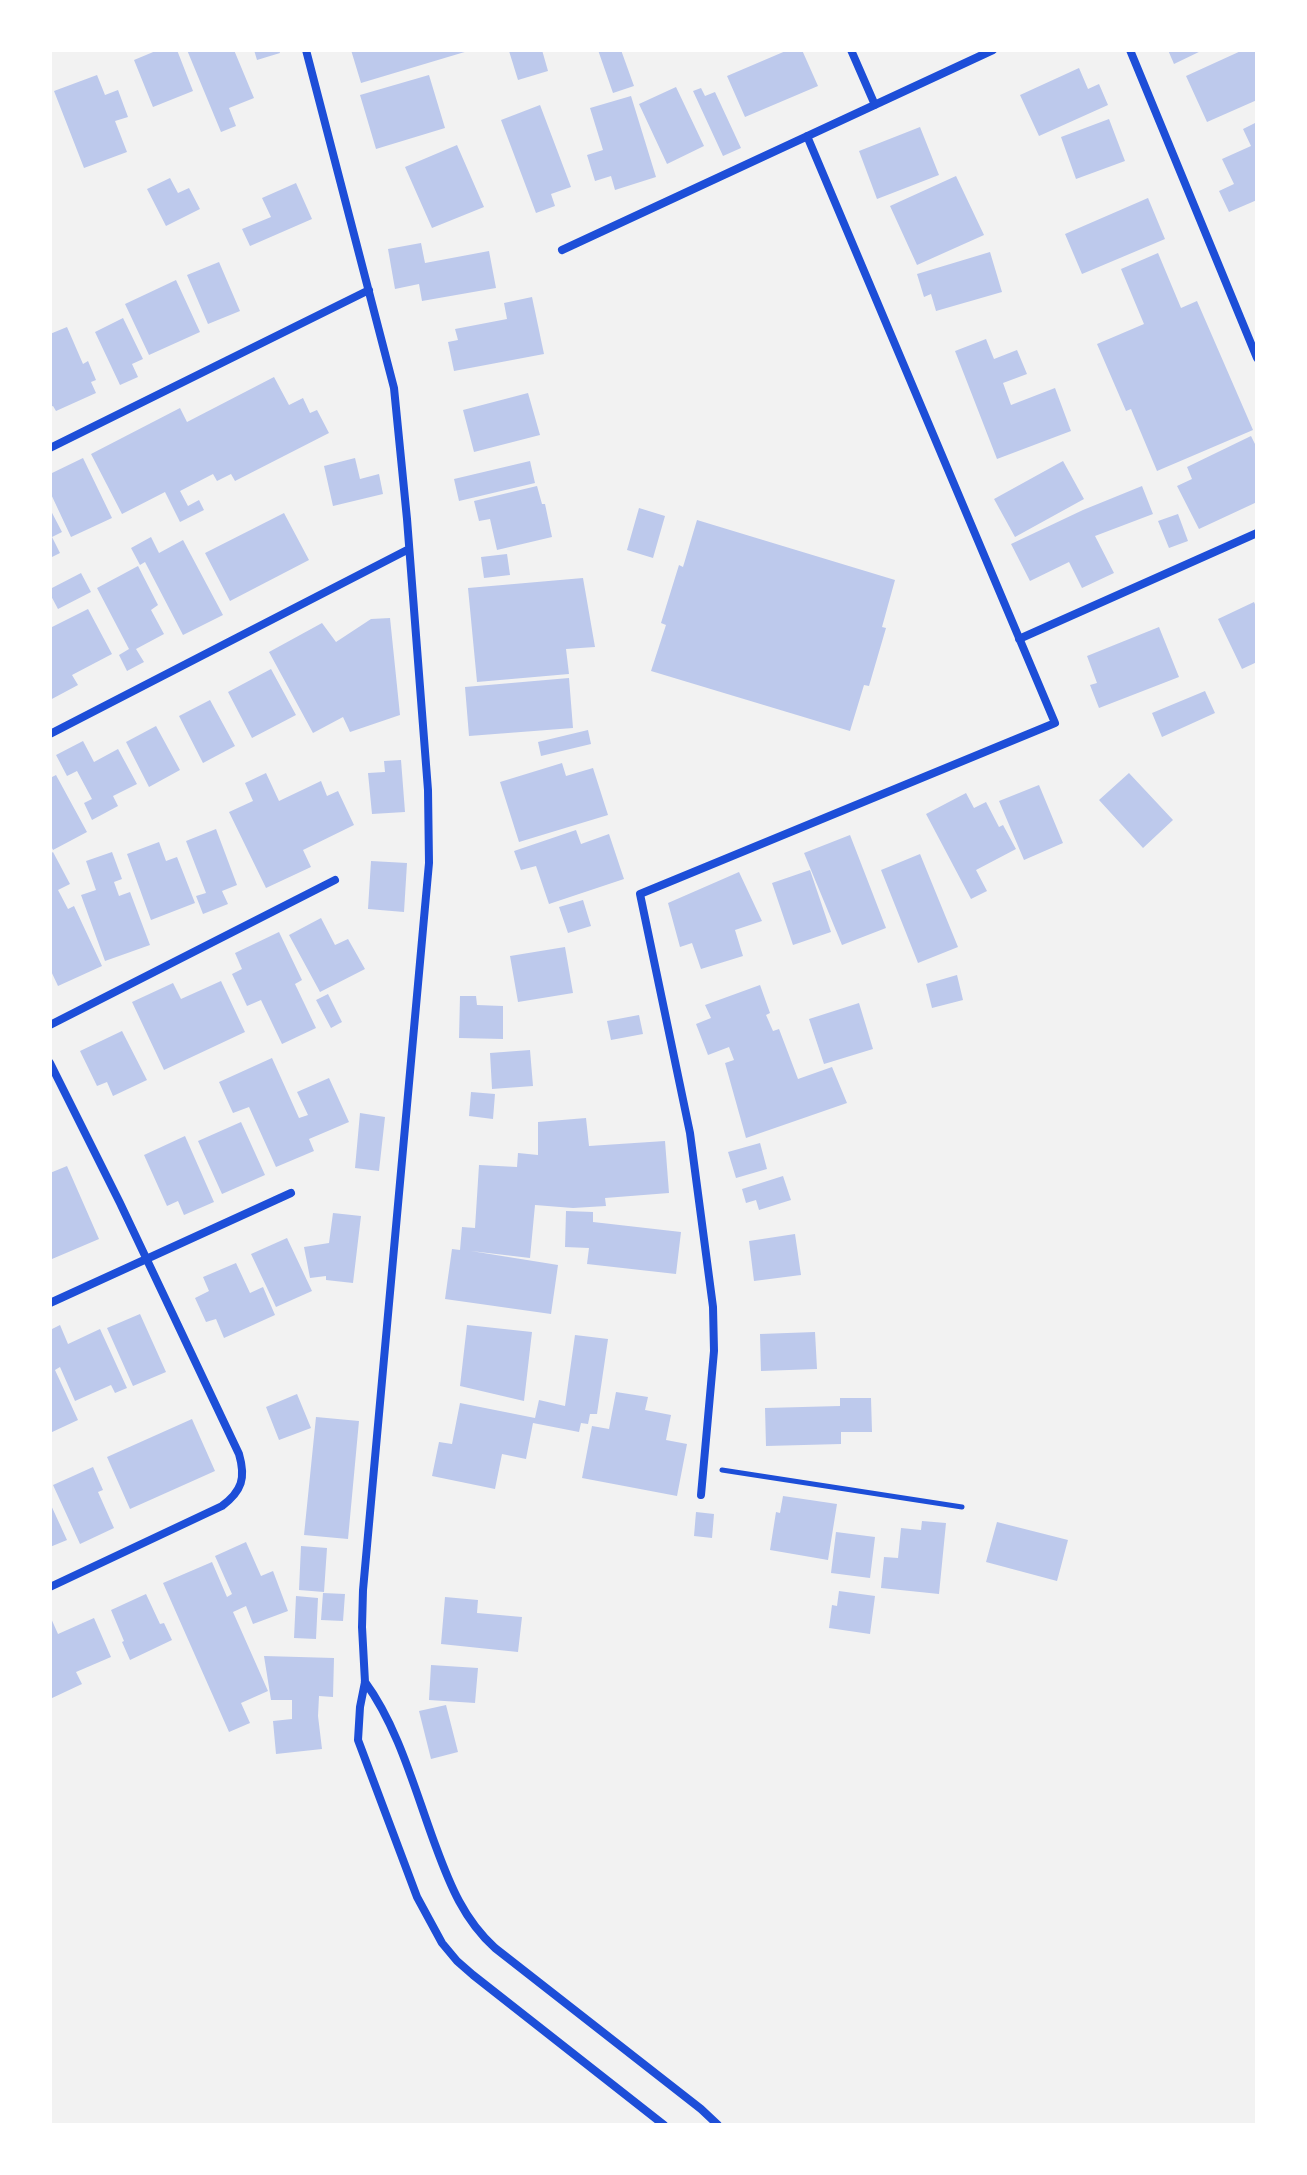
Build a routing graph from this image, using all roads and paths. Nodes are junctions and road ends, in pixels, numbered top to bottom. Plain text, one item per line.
1 (306, 50) edge
2 (851, 50) edge
3 (993, 50) edge
4 (1130, 50) edge
5 (875, 105) junction
6 (807, 136) junction
7 (562, 250) dead end
8 (369, 290) junction
9 (1257, 358) edge
10 (50, 448) edge
11 (1257, 533) edge
12 (409, 549) junction
13 (1019, 639) junction
14 (50, 734) edge
15 (335, 880) dead end
16 (50, 1025) edge
17 (50, 1063) edge
18 (291, 1193) dead end
19 (147, 1259) junction
20 (50, 1303) edge
21 (704, 1467) junction
22 (701, 1495) dead end
23 (962, 1507) dead end
24 (50, 1587) edge
25 (365, 1682) junction
26 (664, 2125) edge
27 (718, 2125) edge

1 - 8 street
2 - 5 street
3 - 5 street
4 - 9 street
5 - 6 street
6 - 7 street
6 - 13 street
8 - 10 street
8 - 12 street
11 - 13 street
12 - 14 street
12 - 25 street
13 - 21 street
15 - 16 street
17 - 19 street
18 - 19 street
19 - 20 street
19 - 24 street
21 - 22 street
21 - 23 path
25 - 26 street
25 - 27 street

